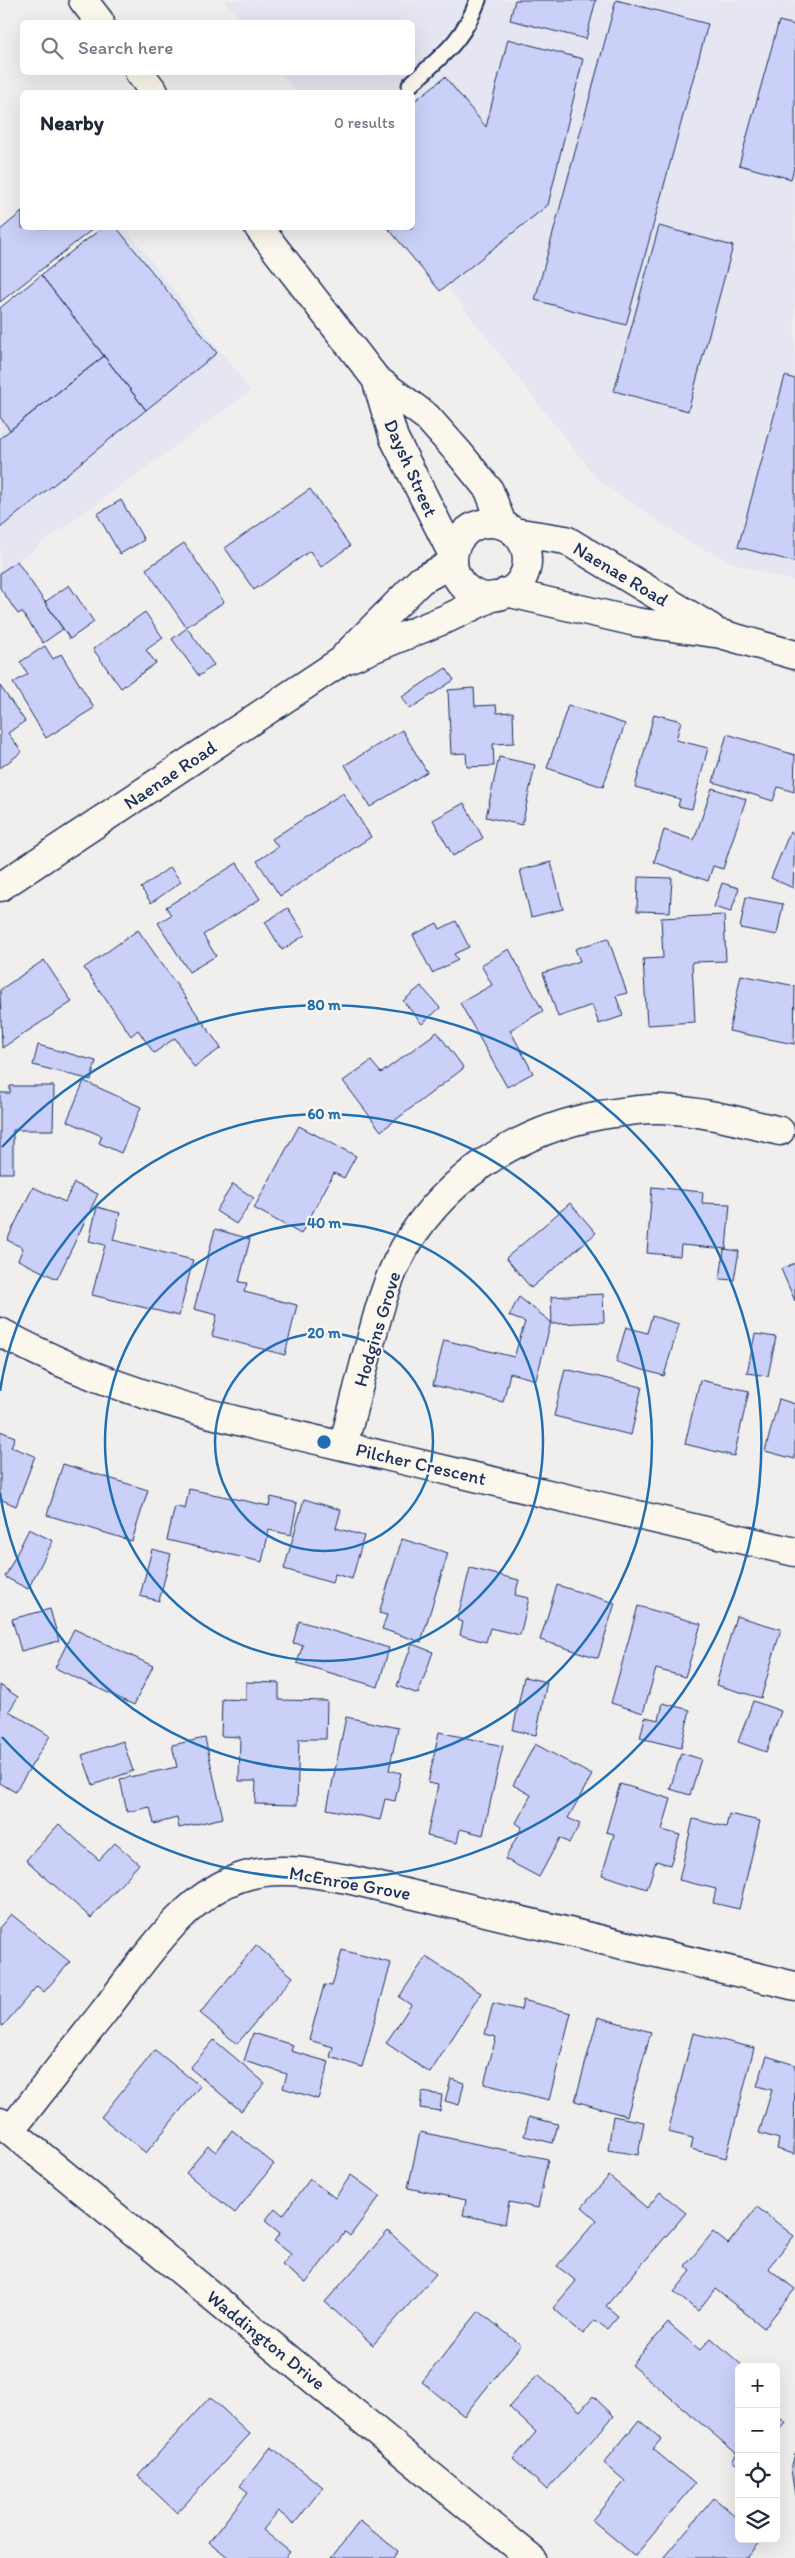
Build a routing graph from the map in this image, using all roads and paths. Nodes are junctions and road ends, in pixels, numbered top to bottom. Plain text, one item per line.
1 (83, 0) edge
2 (478, 0) edge
3 (98, 20) edge
4 (141, 75) edge
5 (410, 85) dead end
6 (152, 90) edge
7 (261, 230) edge
8 (376, 379) junction
9 (508, 528) junction
10 (453, 559) junction
11 (500, 594) junction
12 (721, 634) junction
13 (795, 655) edge
14 (340, 662) junction
15 (0, 888) edge
16 (780, 1131) dead end
17 (0, 1332) edge
18 (343, 1446) junction
19 (795, 1552) edge
20 (795, 1986) edge
21 (5, 2126) edge
22 (531, 2558) edge

1 - 3 street
2 - 5 lane
4 - 6 street
7 - 8 street, Daysh Street
8 - 9 street, Daysh Street
8 - 10 street, Daysh Street
9 - 10 street
9 - 11 street
9 - 12 street, Naenae Road
10 - 11 street
10 - 14 street, Naenae Road
11 - 12 street, Naenae Road
11 - 14 street, Naenae Road
12 - 13 street, Naenae Road
14 - 15 street, Naenae Road
16 - 18 street, Hodgins Grove
17 - 18 street, Pilcher Crescent
18 - 19 street, Pilcher Crescent
20 - 21 street, McEnroe Grove
21 - 22 street, Waddington Drive

